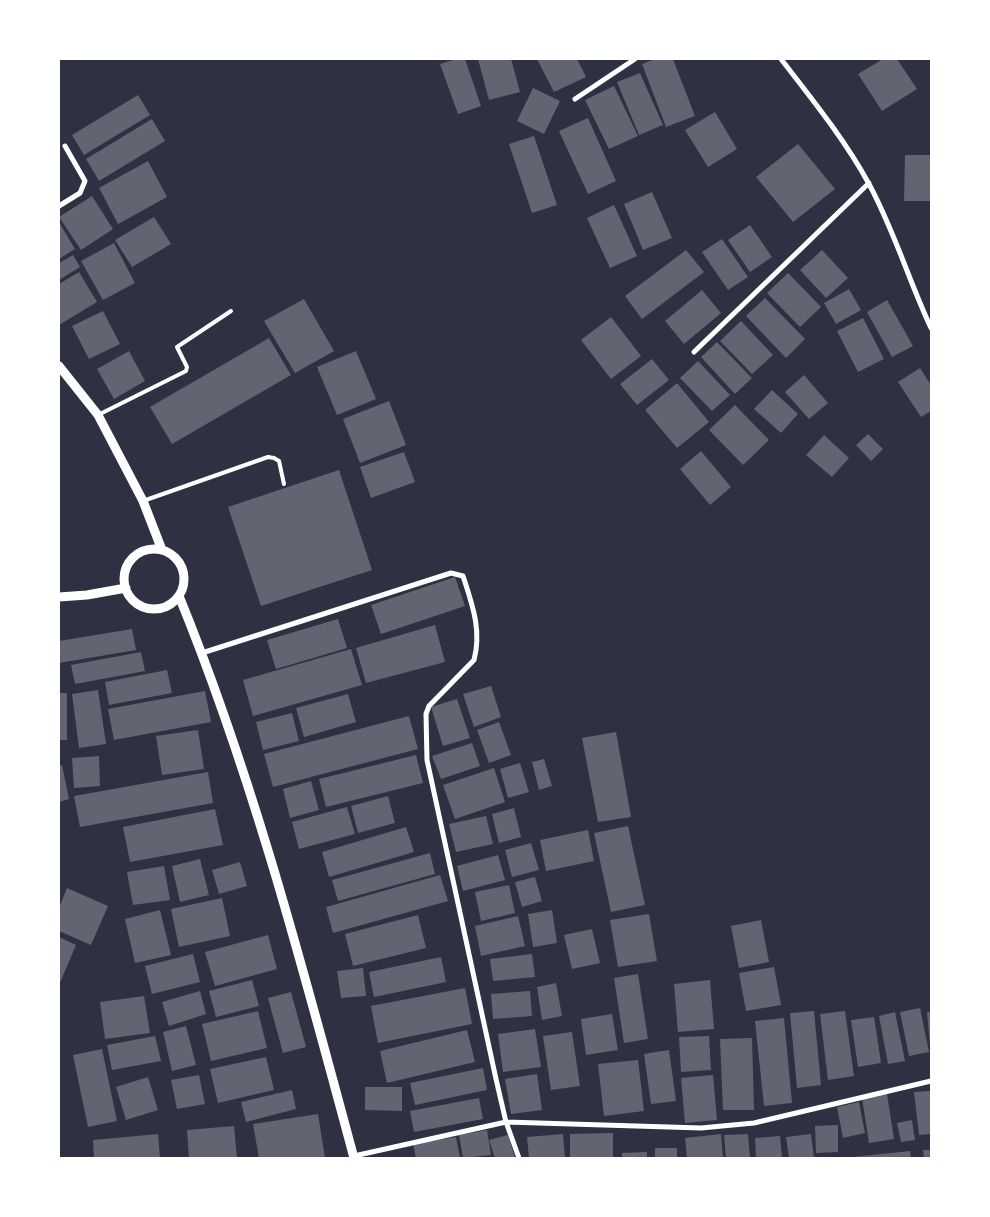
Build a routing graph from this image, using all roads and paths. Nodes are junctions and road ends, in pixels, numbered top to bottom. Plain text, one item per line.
1 (635, 59) edge
2 (781, 59) edge
3 (575, 99) dead end
4 (65, 146) dead end
5 (869, 183) junction
6 (59, 206) edge
7 (231, 311) dead end
8 (931, 328) edge
9 (694, 352) dead end
10 (59, 366) edge
11 (98, 415) junction
12 (284, 484) dead end
13 (143, 500) junction
14 (162, 550) junction
15 (126, 588) junction
16 (179, 596) junction
17 (59, 597) edge
18 (202, 653) junction
19 (931, 1081) edge
20 (506, 1122) junction
21 (354, 1157) edge
22 (519, 1158) edge

1 - 3 street
2 - 5 street
4 - 6 street
5 - 8 street
5 - 9 street
7 - 11 lane
10 - 11 street
11 - 13 street
12 - 13 lane
13 - 14 street
14 - 15 street
14 - 16 street
15 - 16 street
15 - 17 street
16 - 18 street
18 - 20 street
18 - 21 street
19 - 20 street
20 - 21 street
20 - 22 street

